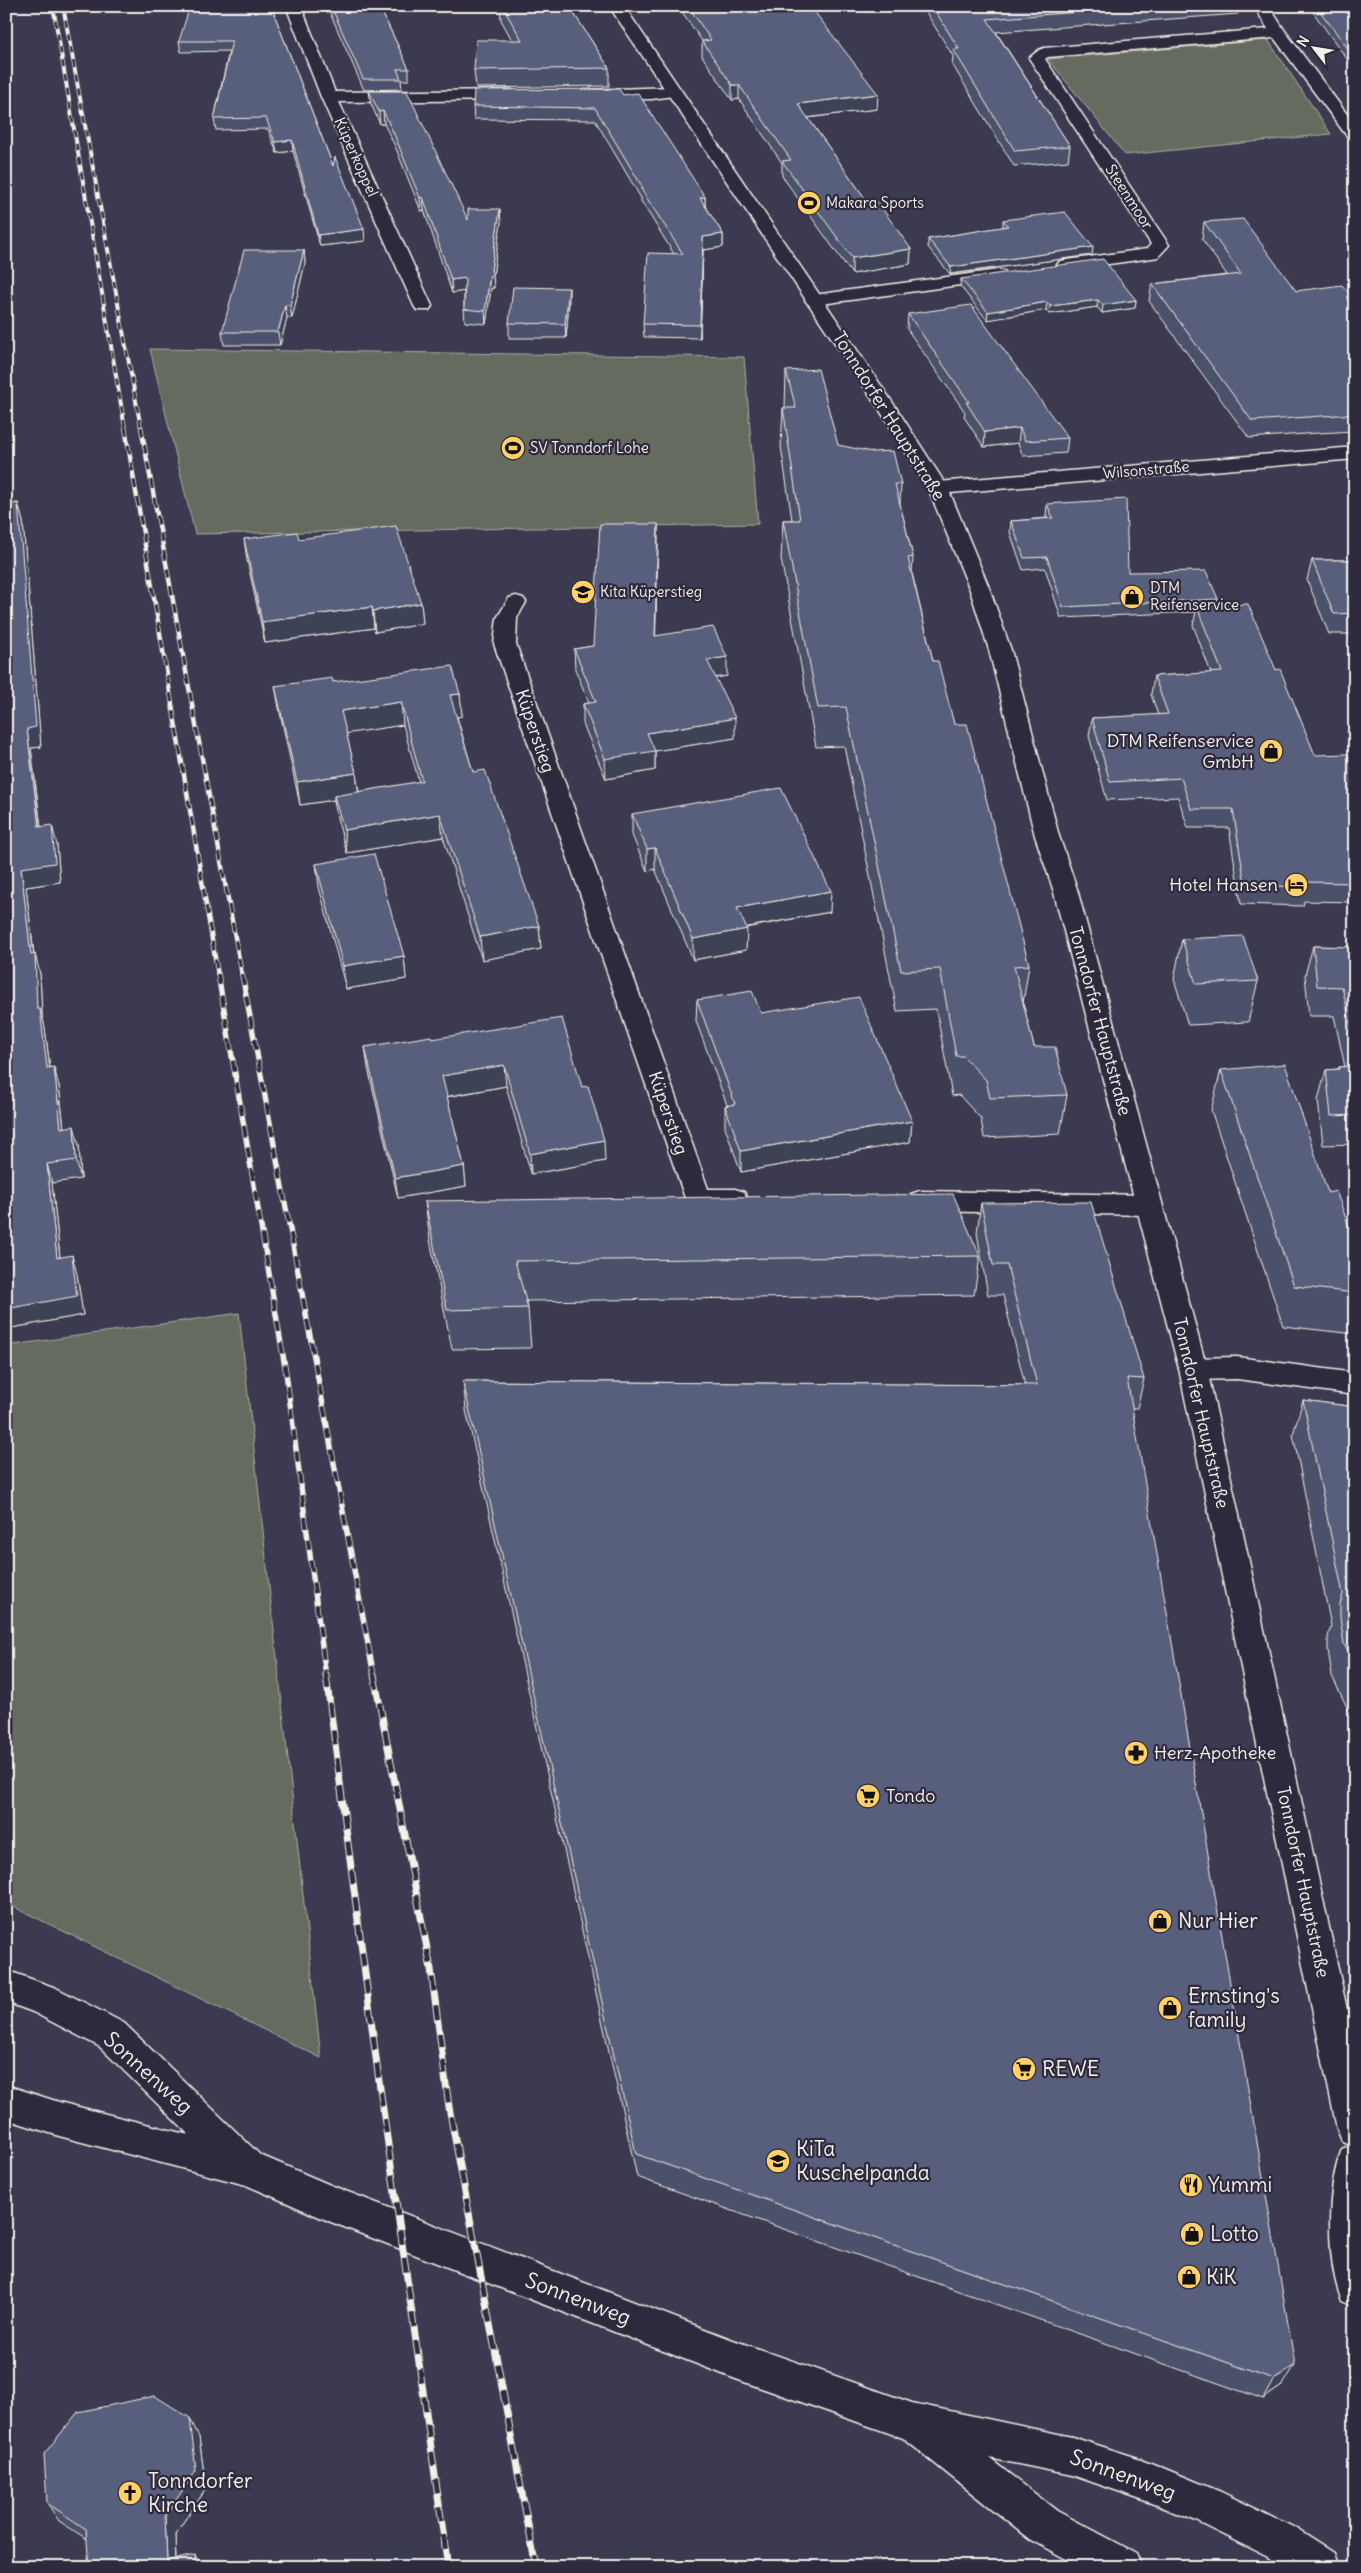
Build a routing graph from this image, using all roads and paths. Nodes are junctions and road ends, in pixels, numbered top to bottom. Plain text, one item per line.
1 (293, 6) edge
2 (616, 6) edge
3 (1261, 6) edge
4 (1278, 33) junction
5 (674, 92) junction
6 (525, 95) edge
7 (574, 95) edge
8 (329, 97) junction
9 (1355, 136) edge
10 (1054, 267) edge
11 (1014, 272) edge
12 (814, 300) junction
13 (423, 306) dead end
14 (1355, 453) edge
15 (938, 488) junction
16 (516, 602) dead end
17 (757, 1199) edge
18 (894, 1201) edge
19 (1149, 1204) junction
20 (1193, 1370) junction
21 (1355, 1384) edge
22 (6, 1986) edge
23 (6, 2102) edge
24 (1355, 2129) edge
25 (1355, 2162) edge
26 (248, 2168) junction
27 (1355, 2288) edge
28 (912, 2422) junction
29 (1122, 2567) edge
30 (1320, 2567) edge

1 - 8 street, Küperkoppel
2 - 5 street, Tonndorfer Hauptstraße
3 - 4 street
4 - 9 street
4 - 10 street, Steenmoor
5 - 7 street
5 - 12 street, Tonndorfer Hauptstraße
6 - 8 street
8 - 13 street, Küperkoppel
11 - 12 street
12 - 15 street, Tonndorfer Hauptstraße
14 - 15 street, Wilsonstraße
15 - 19 street, Tonndorfer Hauptstraße
16 - 17 street, Küperstieg
18 - 19 street
19 - 20 street, Tonndorfer Hauptstraße
20 - 21 street
20 - 24 street, Tonndorfer Hauptstraße
22 - 26 street, Sonnenweg
23 - 26 street, Sonnenweg
25 - 27 street
26 - 28 street, Sonnenweg
28 - 29 street, Sonnenweg
28 - 30 street, Sonnenweg

